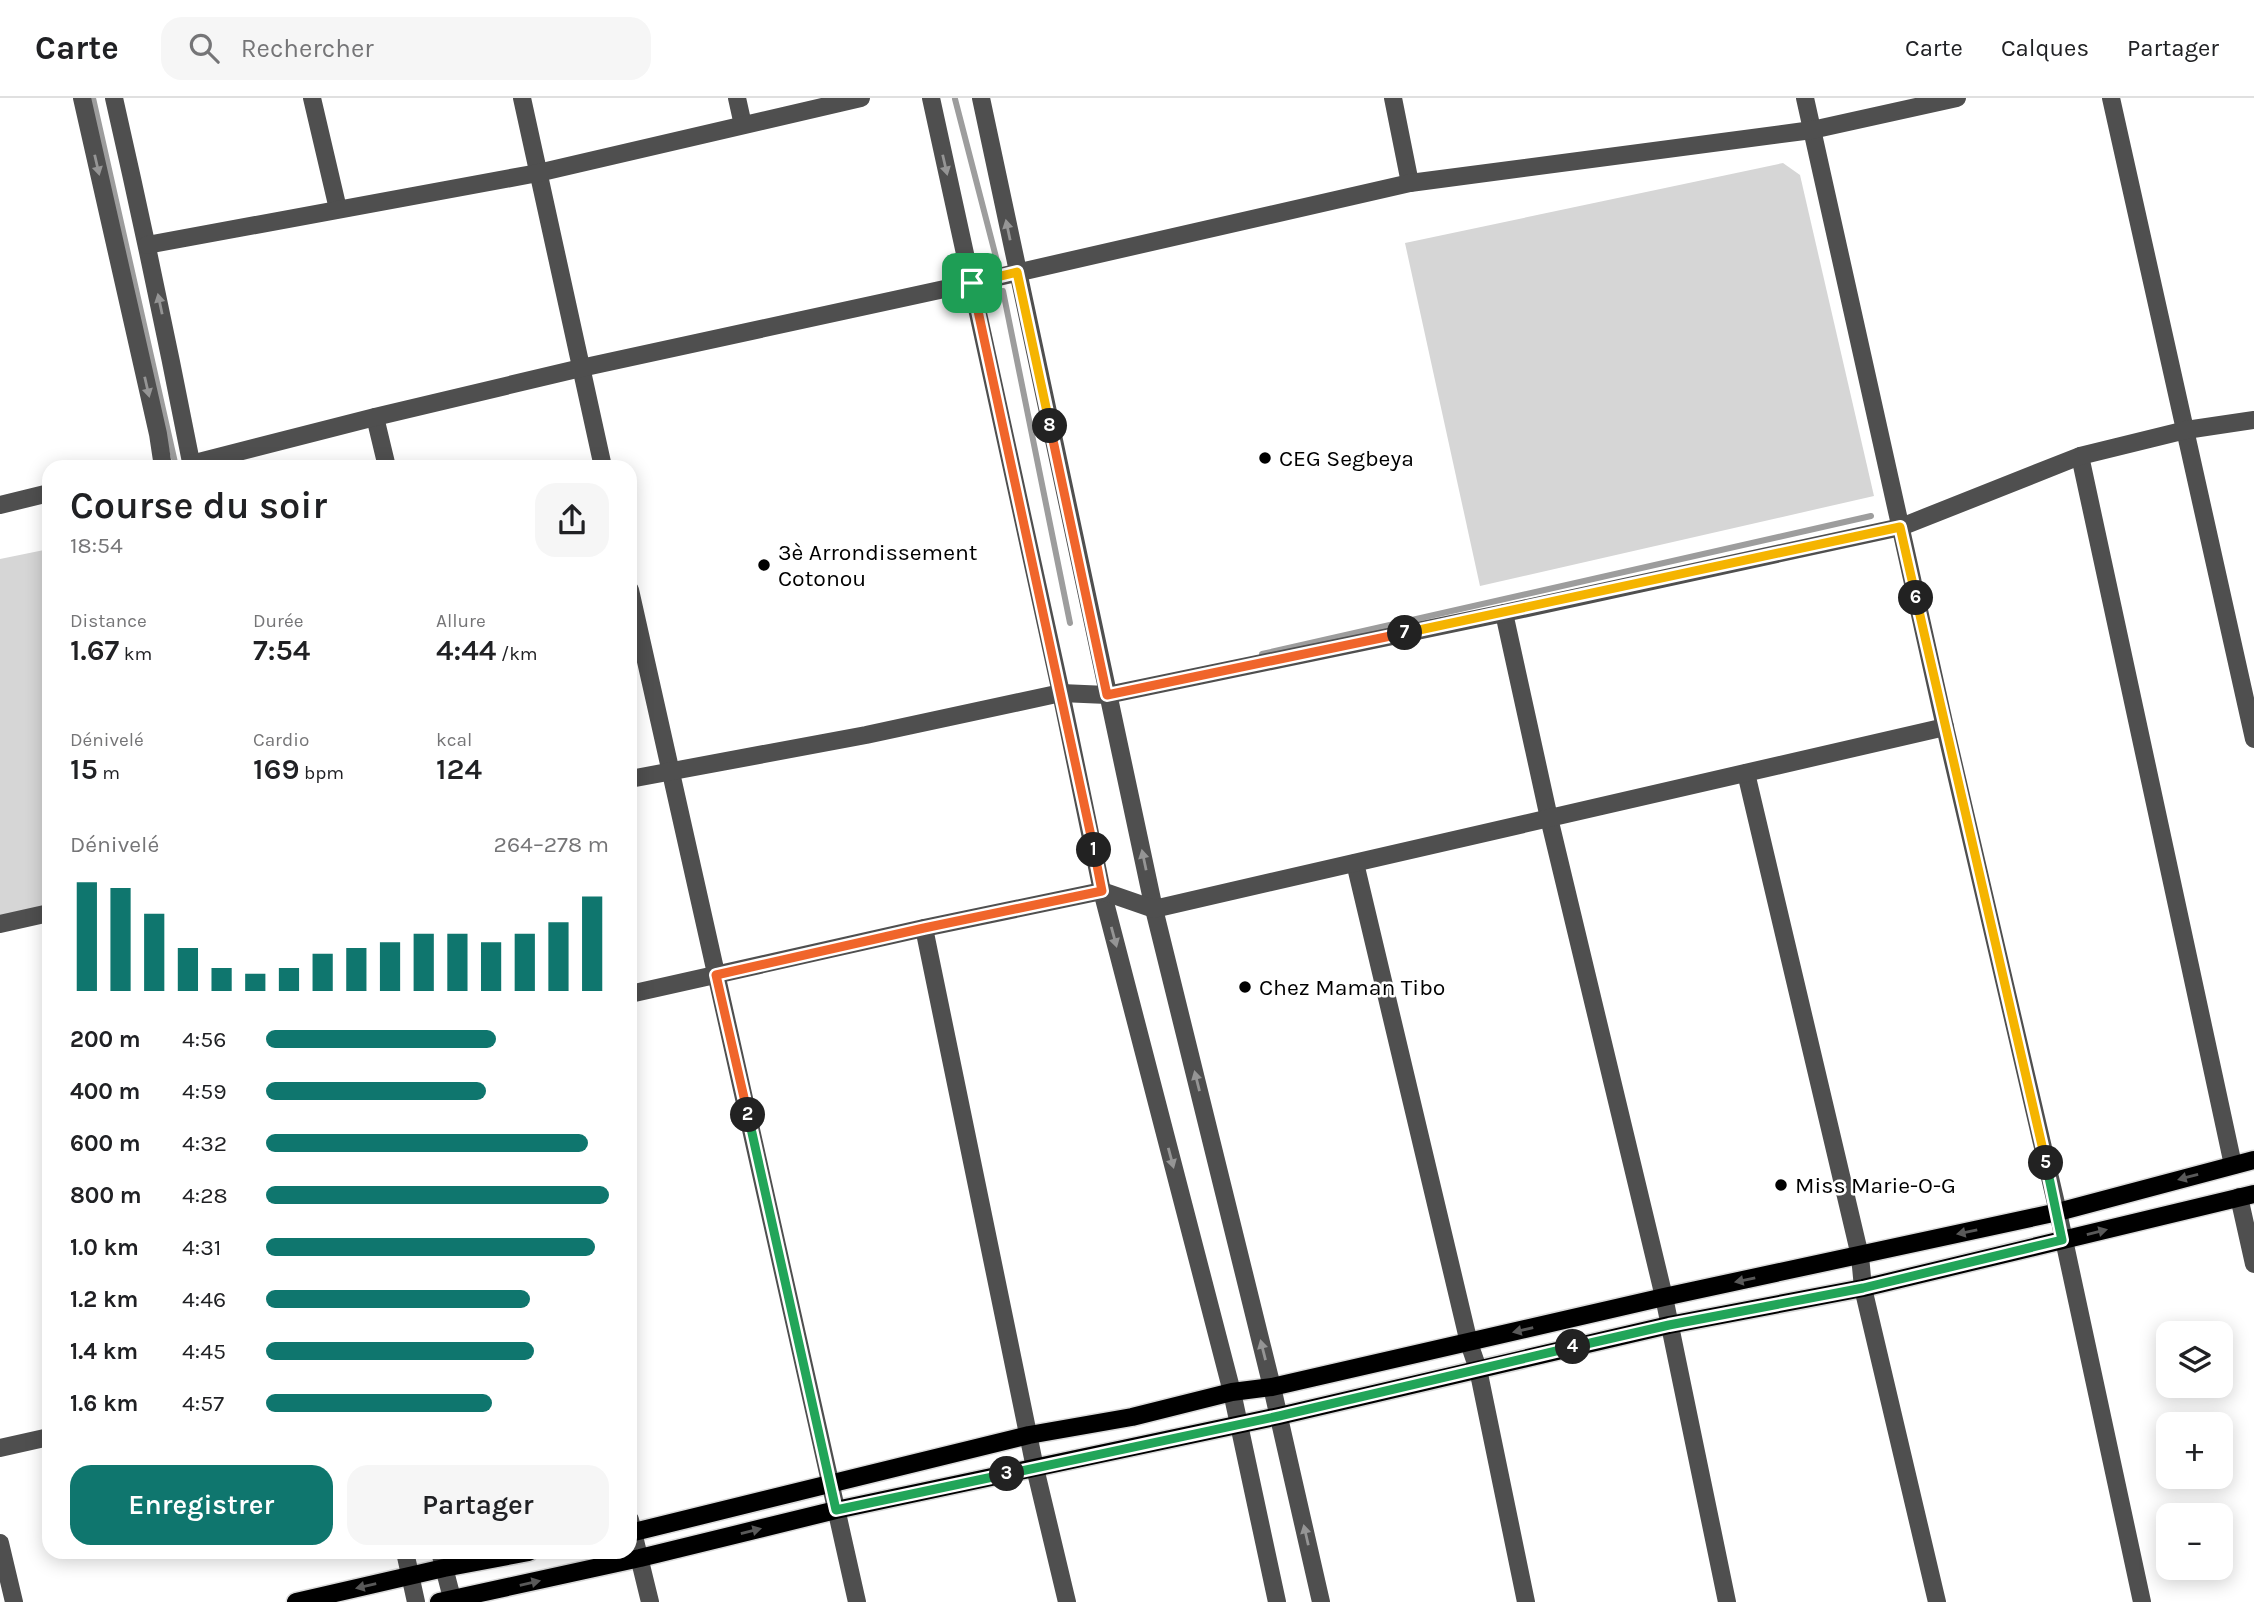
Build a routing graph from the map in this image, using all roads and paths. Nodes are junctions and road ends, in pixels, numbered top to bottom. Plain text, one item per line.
1 (82, 98) edge
2 (114, 98) edge
3 (312, 98) edge
4 (522, 98) edge
5 (737, 98) edge
6 (861, 98) edge
7 (930, 98) edge
8 (981, 98) edge
9 (1394, 98) edge
10 (1805, 98) edge
11 (1957, 98) edge
12 (2111, 98) edge
13 (743, 125) junction
14 (1812, 130) junction
15 (538, 173) junction
16 (1410, 183) junction
17 (338, 209) junction
18 (147, 244) junction
19 (1017, 272) junction
20 (972, 283) junction
21 (580, 368) junction
22 (375, 417) junction
23 (2254, 420) edge
24 (2186, 430) junction
25 (2080, 456) junction
26 (159, 460) edge
27 (190, 460) edge
28 (214, 460) edge
29 (385, 460) edge
30 (601, 460) edge
31 (42, 495) edge
32 (0, 505) edge
33 (1900, 527) junction
34 (1504, 613) junction
35 (637, 621) edge
36 (1062, 693) junction
37 (1107, 695) junction
38 (1945, 727) junction
39 (2254, 739) edge
40 (671, 771) junction
41 (1746, 773) junction
42 (637, 778) edge
43 (1549, 818) junction
44 (1355, 863) junction
45 (1102, 891) junction
46 (1154, 909) junction
47 (42, 915) edge
48 (0, 924) edge
49 (924, 928) junction
50 (716, 975) junction
51 (637, 992) edge
52 (2254, 1160) edge
53 (2233, 1165) junction
54 (2247, 1196) edge
55 (2058, 1212) junction
56 (2062, 1240) junction
57 (1860, 1256) junction
58 (2254, 1264) edge
59 (1863, 1288) junction
60 (1664, 1297) junction
61 (1669, 1325) junction
62 (1469, 1343) junction
63 (1478, 1369) junction
64 (1272, 1387) junction
65 (1232, 1392) junction
66 (1279, 1416) junction
67 (1237, 1425) junction
68 (1029, 1435) junction
69 (42, 1439) edge
70 (0, 1448) edge
71 (1035, 1468) junction
72 (830, 1483) junction
73 (836, 1510) junction
74 (637, 1528) edge
75 (0, 1542) edge
76 (637, 1548) edge
77 (640, 1558) junction
78 (407, 1559) edge
79 (636, 1559) edge
80 (637, 1559) edge
81 (442, 1560) edge
82 (411, 1576) junction
83 (14, 1602) edge
84 (296, 1602) edge
85 (416, 1602) edge
86 (449, 1602) edge
87 (650, 1602) edge
88 (856, 1602) edge
89 (1067, 1602) edge
90 (1277, 1602) edge
91 (1321, 1602) edge
92 (1526, 1602) edge
93 (1727, 1602) edge
94 (1937, 1602) edge
95 (2142, 1602) edge

1 -> 26 street
2 - 18 street
3 - 17 street
4 - 15 street
5 - 13 street
6 - 13 street
7 -> 20 street
19 -> 8 street
9 - 16 street
10 - 14 street
11 - 14 street
12 - 24 street
13 - 15 street
14 - 16 street
14 - 33 street
15 - 17 street
15 - 21 street
16 - 19 street
17 - 18 street
27 -> 18 street
19 - 20 street
19 - 37 street
20 - 21 street
20 - 36 street
21 - 22 street
21 - 30 street
22 - 28 street
22 - 29 street
23 - 24 street
24 - 25 street
24 - 39 street
25 - 33 street
25 - 53 street
31 - 32 street
33 - 34 street
33 - 38 street
34 - 37 street
34 - 43 street
35 - 40 street
36 - 37 street
36 - 40 street
36 - 45 street
46 -> 37 street
38 - 41 street
38 - 55 street
40 - 42 street
40 - 50 street
41 - 43 street
41 - 57 street
43 - 44 street
43 - 60 street
44 - 46 street
44 - 62 street
45 - 46 street
45 - 49 street
45 -> 65 street
64 -> 46 street
47 - 48 street
49 - 50 street
49 - 68 street
50 - 51 street
50 - 72 street
52 - 53 main road
53 -> 55 main road
56 -> 54 main road
54 - 58 street
55 - 56 street
55 -> 57 main road
56 - 59 main road
56 - 95 street
57 - 59 street
57 -> 60 main road
59 - 61 main road
59 - 94 street
60 - 61 street
60 -> 62 main road
61 - 63 main road
61 - 93 street
62 - 63 street
62 - 64 main road
63 - 66 main road
63 - 92 street
64 - 65 main road
64 - 66 street
65 - 67 street
65 - 68 main road
66 - 67 main road
91 -> 66 street
67 - 71 main road
67 - 90 street
68 - 71 street
68 - 72 main road
69 - 70 street
71 - 73 main road
71 - 89 street
72 - 73 street
72 - 74 main road
77 -> 73 main road
73 - 88 street
75 - 83 street
76 - 77 street
80 -> 77 main road
77 - 87 street
78 - 82 street
86 -> 79 main road
81 - 82 main road
81 - 86 street
82 -> 84 main road
82 - 85 street

